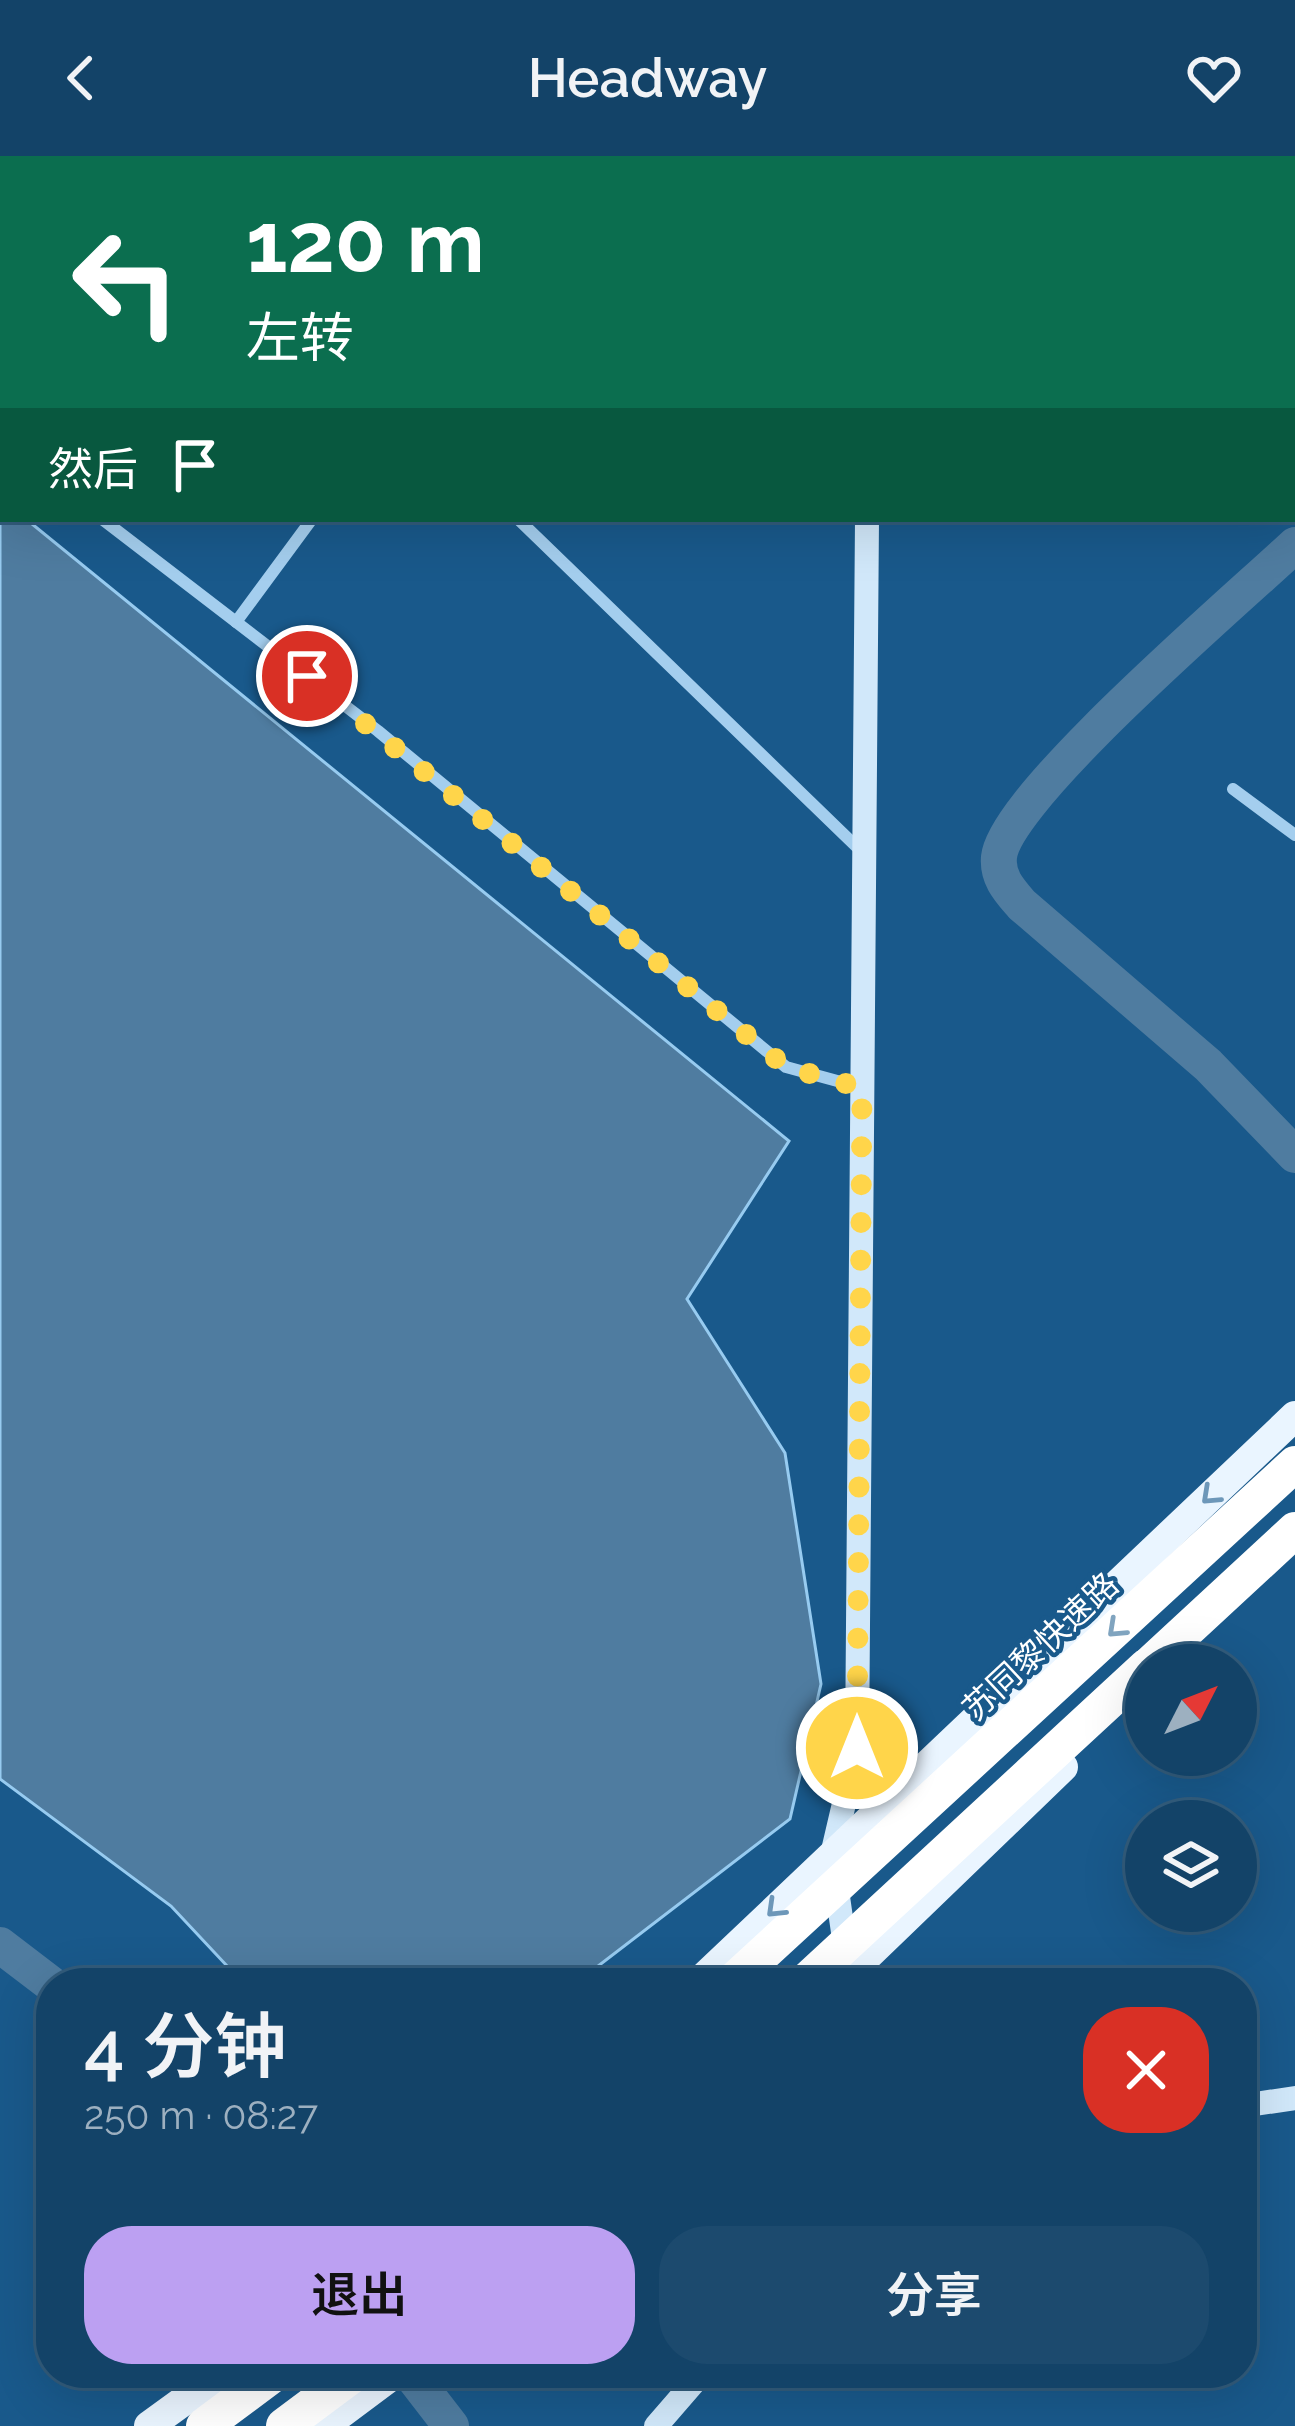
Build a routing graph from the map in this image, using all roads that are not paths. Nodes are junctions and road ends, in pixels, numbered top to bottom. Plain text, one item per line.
1 (106, 522) edge
2 (310, 522) edge
3 (521, 522) edge
4 (867, 522) edge
5 (236, 622) junction
6 (1233, 789) dead end
7 (1295, 835) edge
8 (864, 854) junction
9 (862, 1088) junction
10 (1295, 1416) edge
11 (1295, 1464) edge
12 (1295, 1530) edge
13 (1295, 1544) edge
14 (1171, 1644) edge
15 (1191, 1644) edge
16 (1125, 1686) edge
17 (1125, 1708) edge
18 (832, 1855) junction
19 (714, 1968) edge
20 (747, 1968) edge
21 (820, 1968) edge
22 (845, 1968) edge
23 (858, 1968) edge
24 (1295, 2098) edge
25 (1257, 2104) edge
26 (201, 2388) edge
27 (255, 2388) edge
28 (335, 2388) edge
29 (375, 2388) edge
30 (689, 2388) edge
31 (149, 2426) edge
32 (204, 2426) edge
33 (284, 2426) edge
34 (324, 2426) edge
35 (656, 2426) edge

1 - 5 street
2 - 5 street
3 - 8 street
4 - 8 main road
5 - 9 street
6 - 7 street
8 - 9 main road
9 - 18 main road
10 -> 18 main road
11 -> 20 highway, 苏同黎快速路, bridge
12 - 14 highway
13 - 15 main road
16 - 21 highway, bridge
17 - 23 main road
18 -> 19 main road
18 - 22 main road
24 - 25 main road
26 - 31 main road
27 - 32 highway
28 - 33 highway
29 - 34 main road
30 - 35 main road

